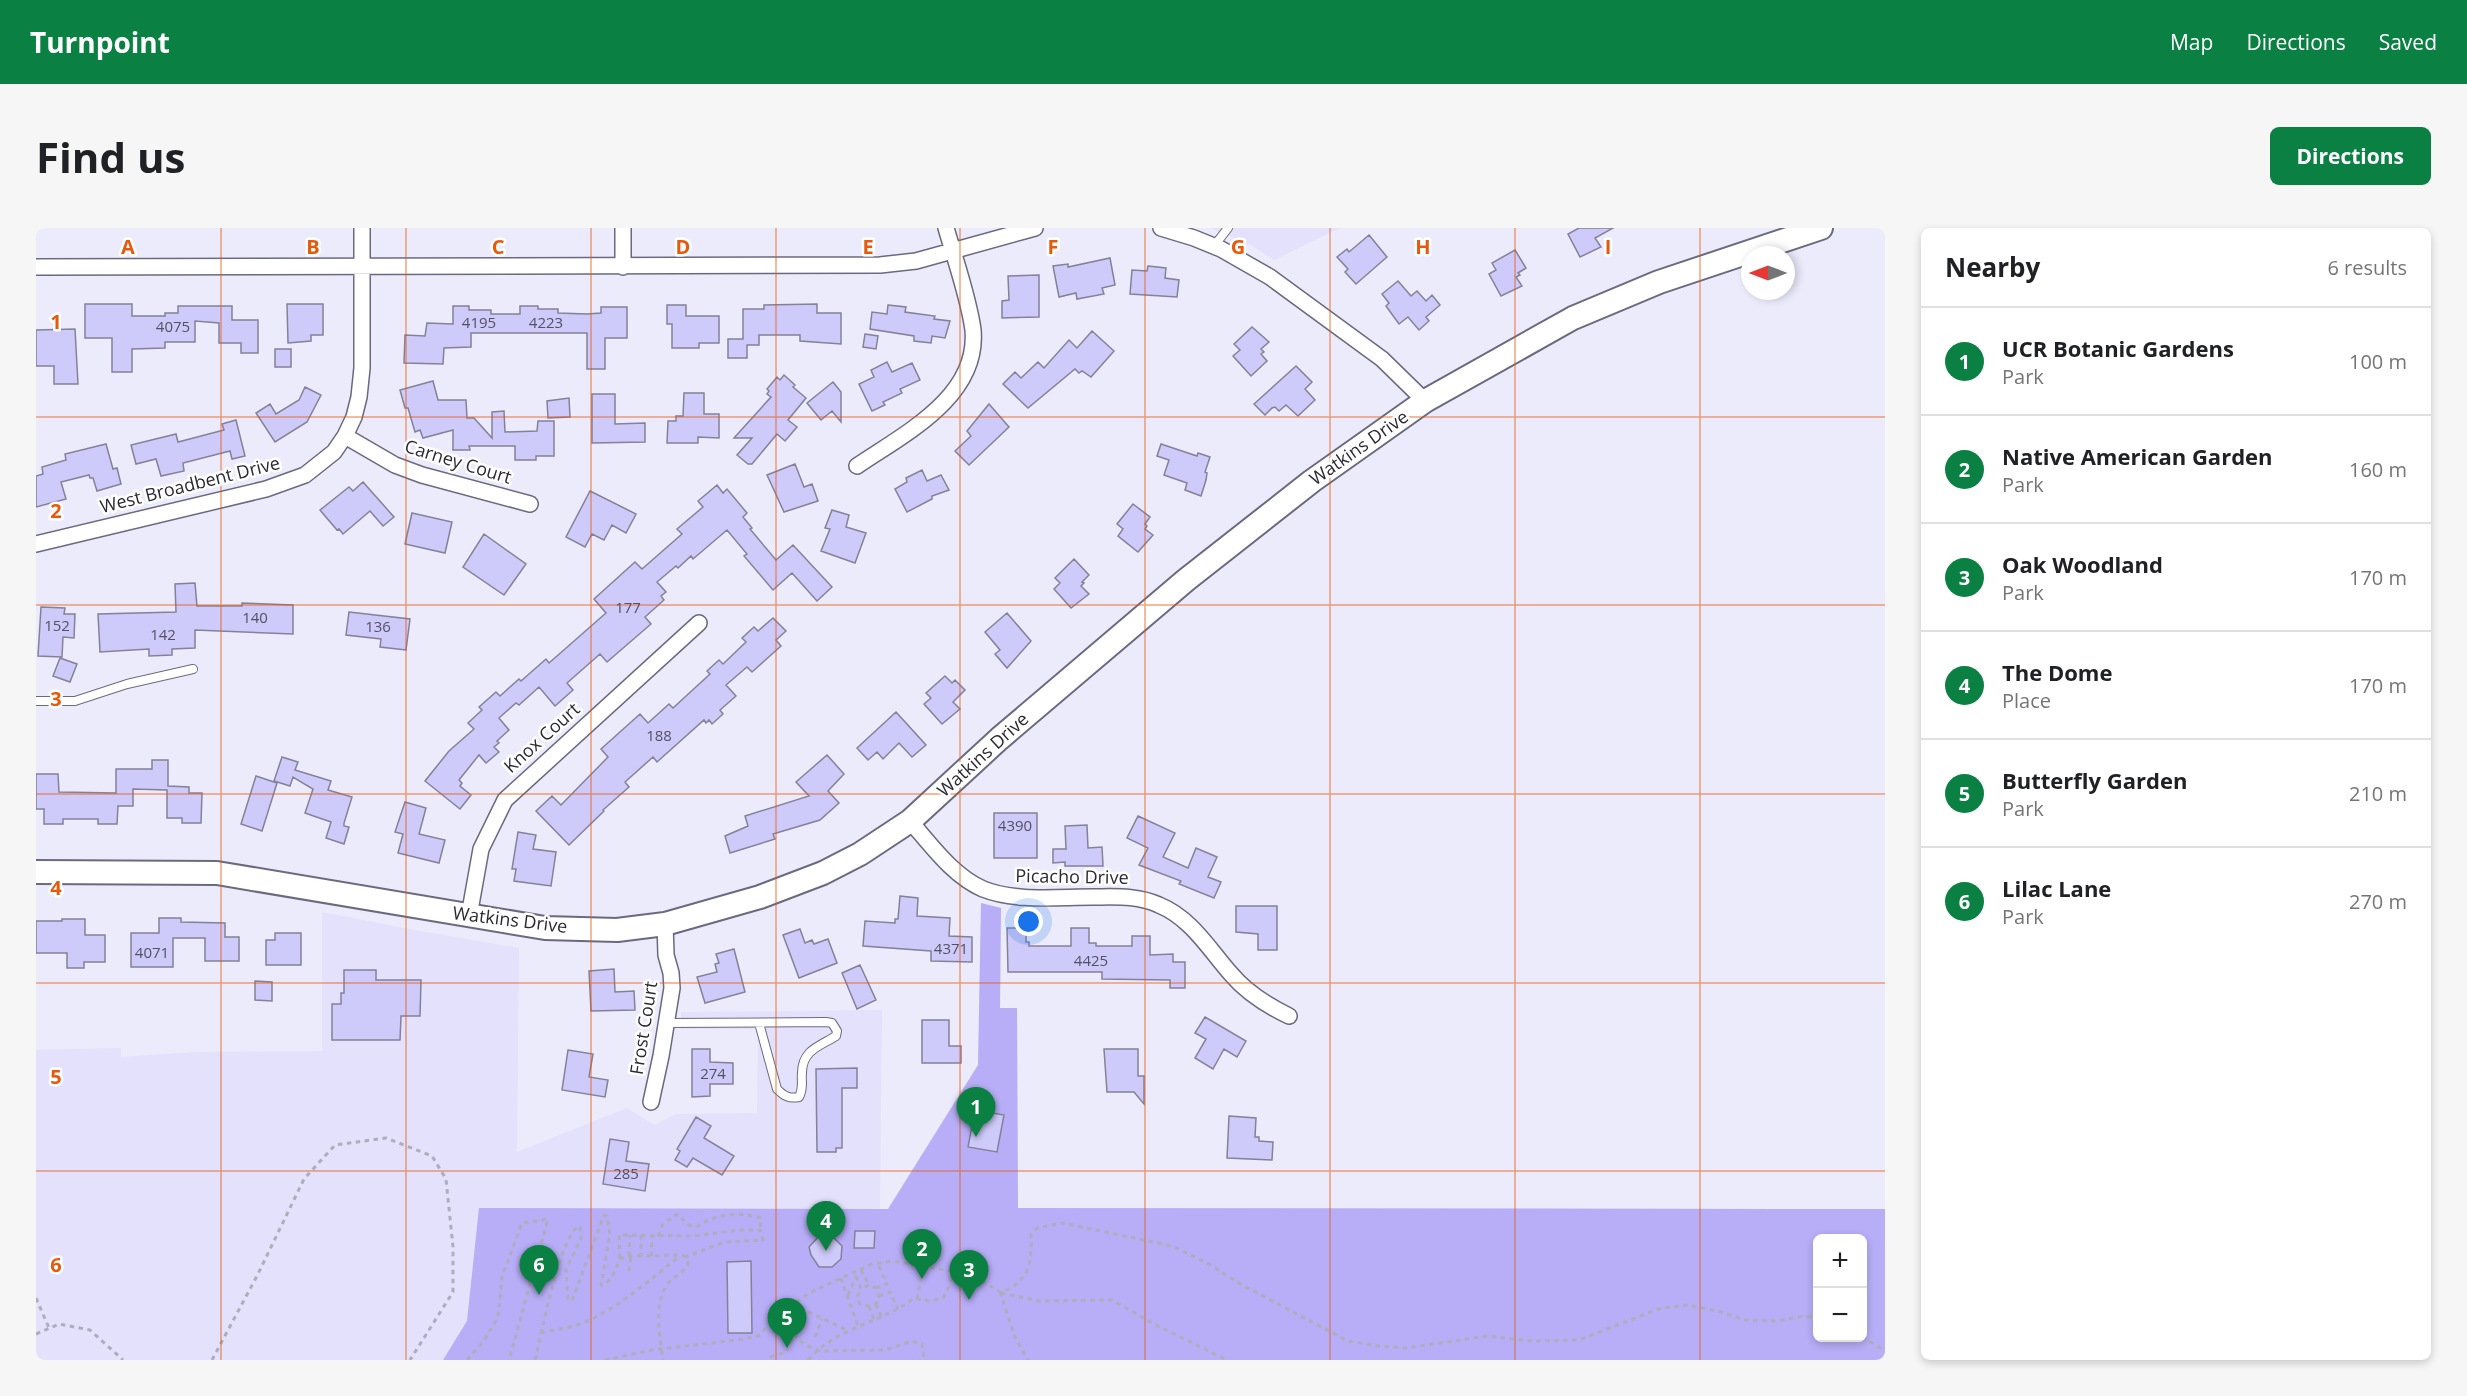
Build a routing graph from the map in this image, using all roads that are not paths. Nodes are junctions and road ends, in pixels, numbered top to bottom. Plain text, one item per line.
1 (362, 228) edge
2 (623, 228) edge
3 (946, 228) edge
4 (1035, 228) edge
5 (1161, 228) edge
6 (1228, 228) edge
7 (1821, 228) edge
8 (1214, 246) junction
9 (953, 250) junction
10 (362, 266) junction
11 (36, 267) edge
12 (623, 267) junction
13 (1425, 401) junction
14 (345, 436) junction
15 (857, 466) dead end
16 (530, 504) dead end
17 (36, 544) edge
18 (699, 623) dead end
19 (193, 669) dead end
20 (36, 701) edge
21 (910, 821) junction
22 (36, 872) edge
23 (468, 916) junction
24 (665, 924) junction
25 (1289, 1016) dead end
26 (667, 1023) junction
27 (759, 1023) junction
28 (651, 1102) dead end

1 - 10 street, West Broadbent Drive
2 - 12 street
3 - 9 street
4 - 9 street
5 - 8 street
6 - 8 lane
7 - 13 main road, Watkins Drive
8 - 13 street
9 - 12 street
9 - 15 street
10 - 11 street
10 - 12 street
10 - 14 street, West Broadbent Drive
13 - 21 main road, Watkins Drive
14 - 16 street, Carney Court
14 - 17 street, West Broadbent Drive
18 - 23 street, Knox Court
19 - 20 lane
21 - 24 main road, Watkins Drive
21 - 25 street, Picacho Drive
22 - 23 main road, Watkins Drive
23 - 24 main road, Watkins Drive
24 - 26 street, Frost Court
26 - 27 lane
26 - 28 street, Frost Court
27 - 27 lane

